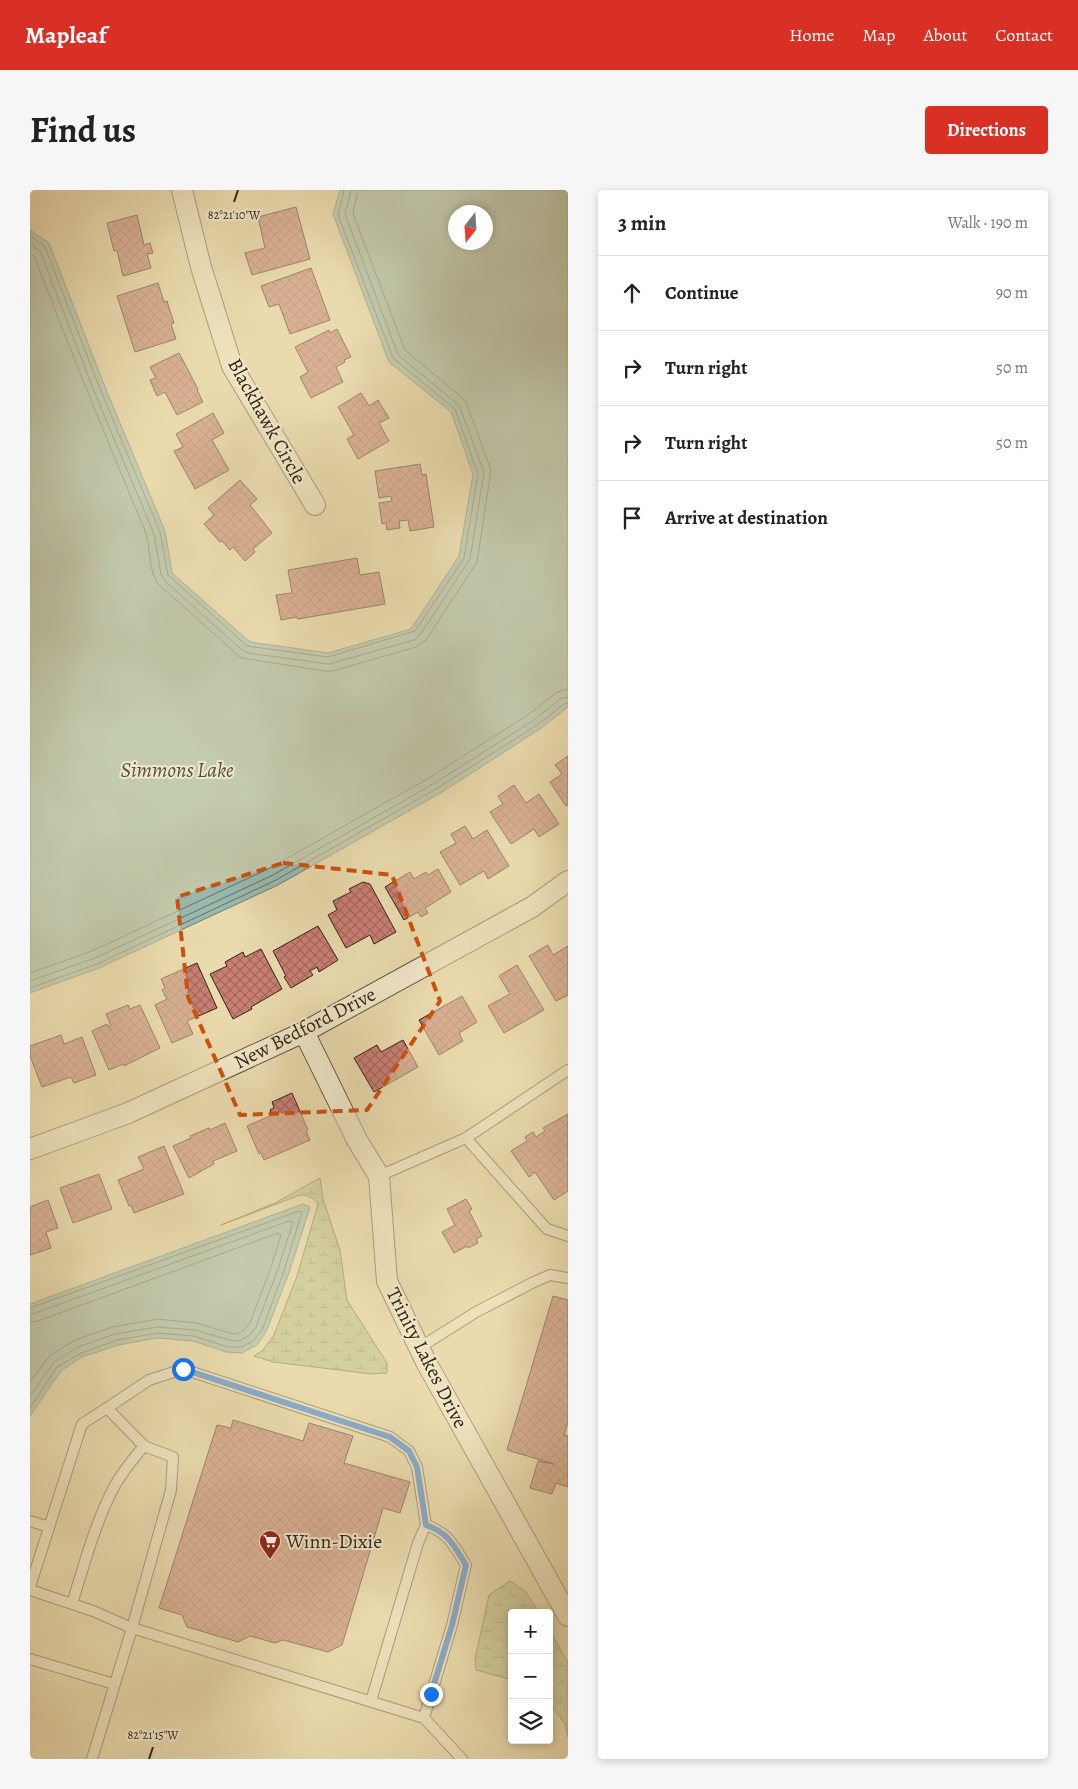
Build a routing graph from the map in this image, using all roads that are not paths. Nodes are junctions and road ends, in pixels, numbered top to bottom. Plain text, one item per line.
1 (182, 190) edge
2 (315, 505) dead end
3 (568, 881) edge
4 (304, 1032) junction
5 (568, 1070) edge
6 (466, 1138) junction
7 (30, 1149) edge
8 (379, 1176) junction
9 (568, 1236) edge
10 (568, 1278) edge
11 (419, 1348) junction
12 (107, 1408) junction
13 (144, 1446) junction
14 (30, 1521) edge
15 (426, 1525) junction
16 (49, 1527) junction
17 (30, 1588) edge
18 (72, 1604) junction
19 (568, 1616) edge
20 (132, 1628) junction
21 (30, 1659) edge
22 (114, 1684) junction
23 (371, 1701) junction
24 (424, 1718) junction
25 (92, 1759) edge
26 (462, 1759) edge

1 - 2 street, Blackhawk Circle
3 - 4 street, New Bedford Drive
4 - 7 street, New Bedford Drive
4 - 8 street, Trinity Lakes Drive
5 - 6 lane
6 - 8 lane
6 - 9 lane
8 - 11 street, Trinity Lakes Drive
10 - 11 lane
11 - 19 street, Trinity Lakes Drive
12 - 13 lane
12 - 15 lane
12 - 16 lane
13 - 18 lane
13 - 20 lane
14 - 16 lane
15 - 23 lane
15 - 24 lane
16 - 17 lane
17 - 18 lane
18 - 20 lane
20 - 22 lane
20 - 23 lane
21 - 22 lane
22 - 25 lane
23 - 24 lane
24 - 26 lane

